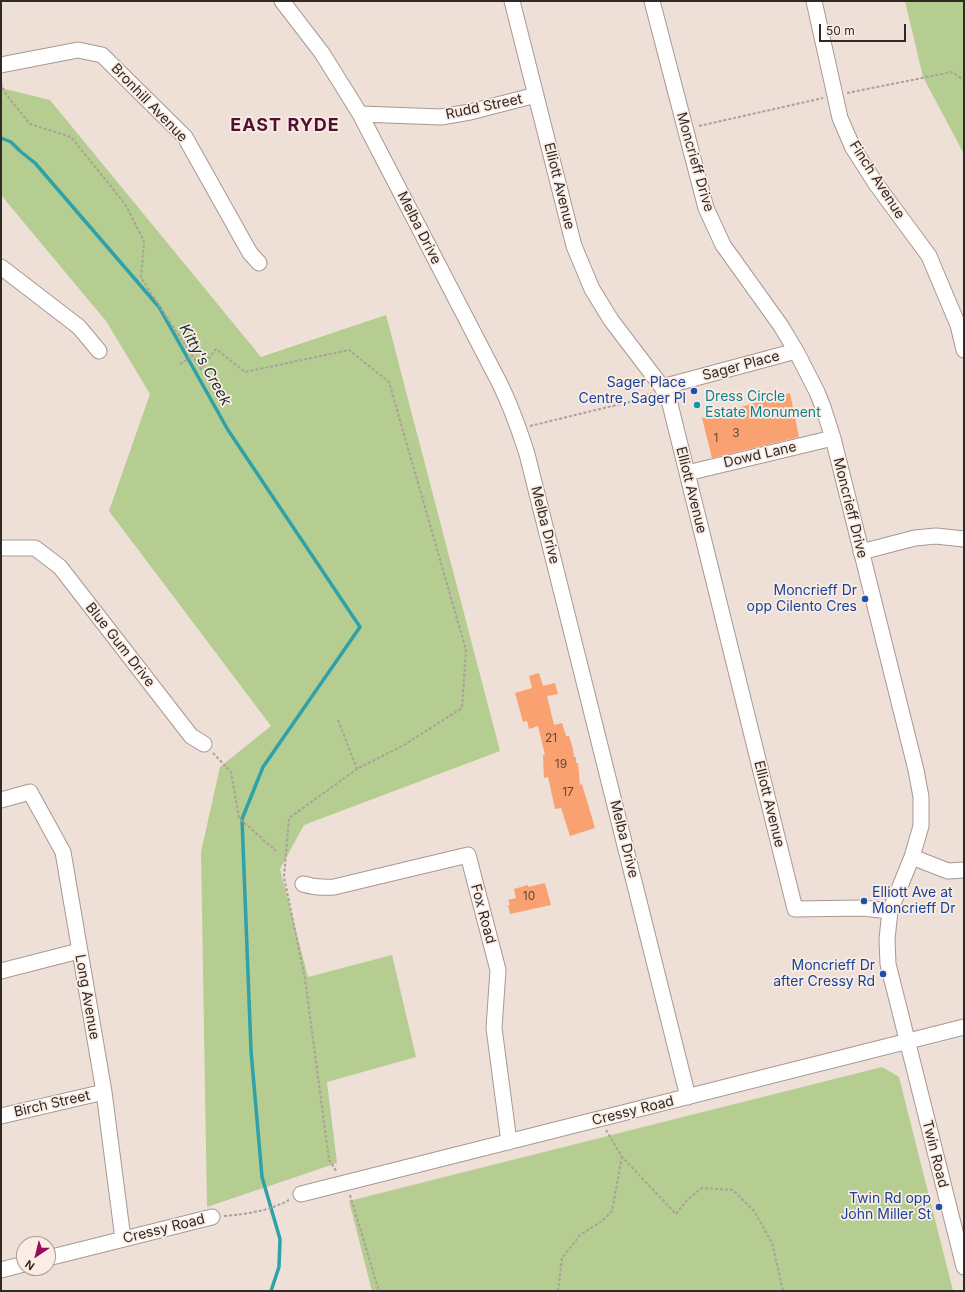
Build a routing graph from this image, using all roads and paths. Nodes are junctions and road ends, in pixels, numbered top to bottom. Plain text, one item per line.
1 (282, 1) edge
2 (512, 1) edge
3 (652, 1) edge
4 (814, 1) edge
5 (1, 65) edge
6 (964, 80) edge
7 (1, 83) edge
8 (835, 95) junction
9 (536, 96) junction
10 (360, 114) junction
11 (686, 129) junction
12 (259, 263) dead end
13 (1, 267) edge
14 (99, 350) dead end
15 (964, 350) edge
16 (796, 351) junction
17 (193, 356) junction
18 (180, 364) dead end
19 (662, 387) junction
20 (519, 428) junction
21 (833, 438) junction
22 (687, 473) junction
23 (964, 539) edge
24 (1, 548) edge
25 (861, 552) junction
26 (338, 720) dead end
27 (204, 744) joint
28 (357, 769) junction
29 (1, 800) edge
30 (276, 851) dead end
31 (912, 857) junction
32 (964, 870) edge
33 (303, 884) dead end
34 (890, 911) junction
35 (80, 951) junction
36 (1, 971) edge
37 (964, 1027) edge
38 (907, 1042) junction
39 (104, 1092) junction
40 (688, 1097) junction
41 (1, 1116) edge
42 (599, 1119) junction
43 (509, 1142) junction
44 (622, 1157) junction
45 (345, 1183) junction
46 (301, 1194) dead end
47 (281, 1205) dead end
48 (212, 1217) joint
49 (123, 1239) junction
50 (56, 1256) edge
51 (16, 1266) edge
52 (964, 1267) edge
53 (1, 1270) edge
54 (379, 1291) edge
55 (558, 1291) edge
56 (783, 1291) edge

1 - 10 street, Melba Drive
2 - 9 street, Elliott Avenue
3 - 11 street, Moncrieff Drive
4 - 8 street, Finch Avenue
5 - 12 street, Bronhill Avenue
6 - 8 path
7 - 17 path
8 - 11 path
8 - 15 street, Finch Avenue
9 - 10 street, Rudd Street
9 - 19 street, Elliott Avenue
10 - 20 street, Melba Drive
11 - 16 street, Moncrieff Drive
13 - 14 street
16 - 19 street, Sager Place
16 - 21 street, Moncrieff Drive
17 - 18 path
17 - 28 path
19 - 20 path
19 - 22 street, Elliott Avenue
20 - 40 street, Melba Drive
21 - 22 street, Dowd Lane
21 - 25 street, Moncrieff Drive
22 - 34 street, Elliott Avenue
23 - 25 street
24 - 27 street, Blue Gum Drive
25 - 31 street, Moncrieff Drive
26 - 28 path
27 - 30 path
28 - 45 path
29 - 35 street, Long Avenue
31 - 32 street
31 - 34 street, Moncrieff Drive
33 - 43 street, Fox Road
34 - 38 street, Moncrieff Drive
35 - 36 street
35 - 39 street, Long Avenue
37 - 38 street, Cressy Road
38 - 40 street, Cressy Road
38 - 52 street, Twin Road
39 - 41 street, Birch Street
39 - 49 street, Long Avenue
40 - 42 street, Cressy Road
42 - 43 street, Cressy Road
42 - 44 path
43 - 45 street, Cressy Road
44 - 55 path
44 - 56 path
45 - 46 street, Cressy Road
45 - 54 path
47 - 48 path, Cressy Road
48 - 49 street, Cressy Road
49 - 50 street, Cressy Road
51 - 53 street

